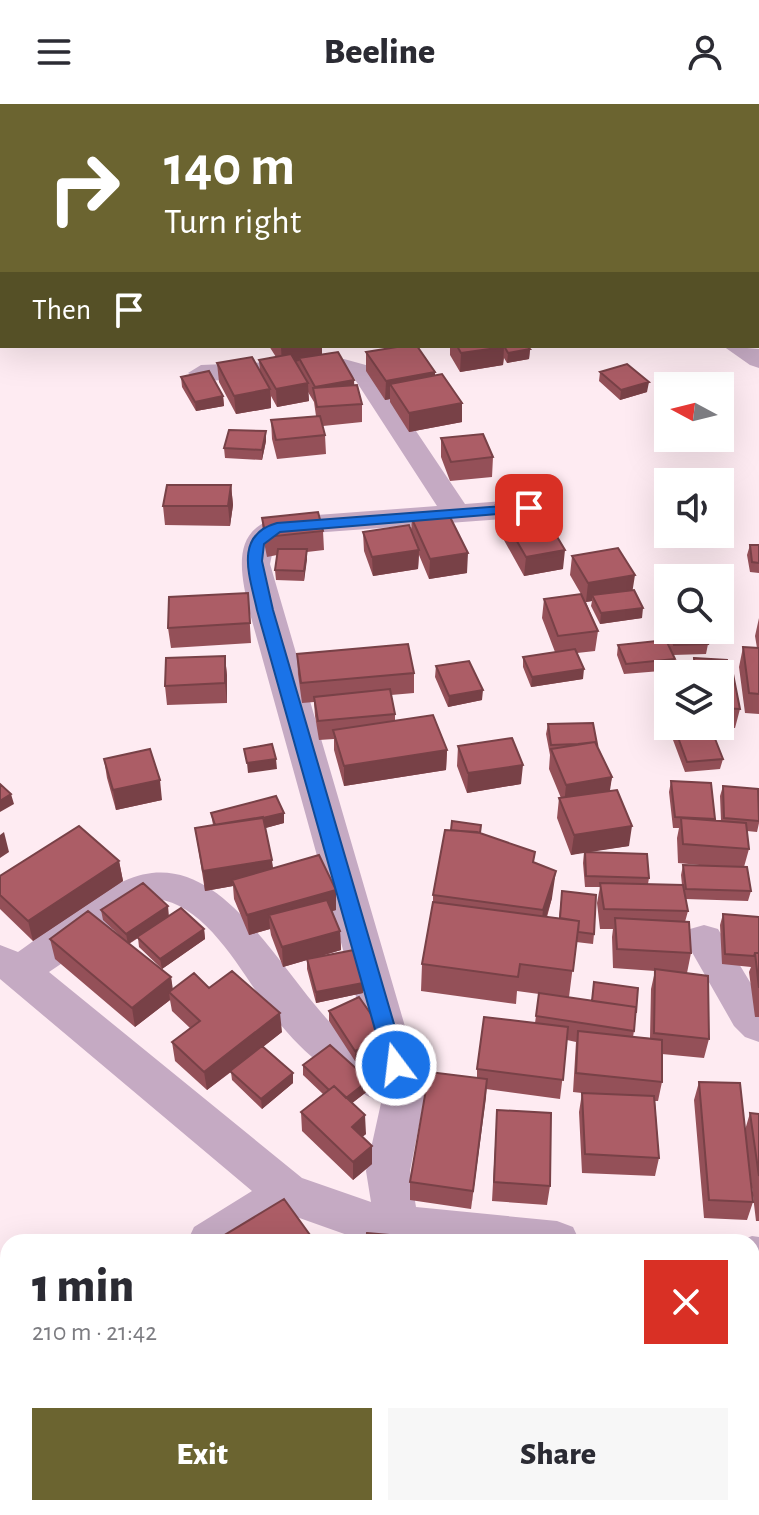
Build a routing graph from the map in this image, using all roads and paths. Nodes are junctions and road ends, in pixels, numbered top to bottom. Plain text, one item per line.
1 (739, 348) edge
2 (759, 360) edge
3 (201, 373) edge
4 (529, 508) edge
5 (456, 513) junction
6 (704, 940) dead end
7 (10, 966) edge
8 (759, 1025) edge
9 (404, 1095) junction
10 (287, 1193) junction
11 (397, 1227) junction
12 (223, 1234) edge
13 (472, 1234) edge

1 - 2 street
3 - 5 street
4 - 5 street
5 - 9 street
6 - 8 street
7 - 9 street
7 - 10 street
9 - 11 street
10 - 11 street
10 - 12 street
11 - 13 street

